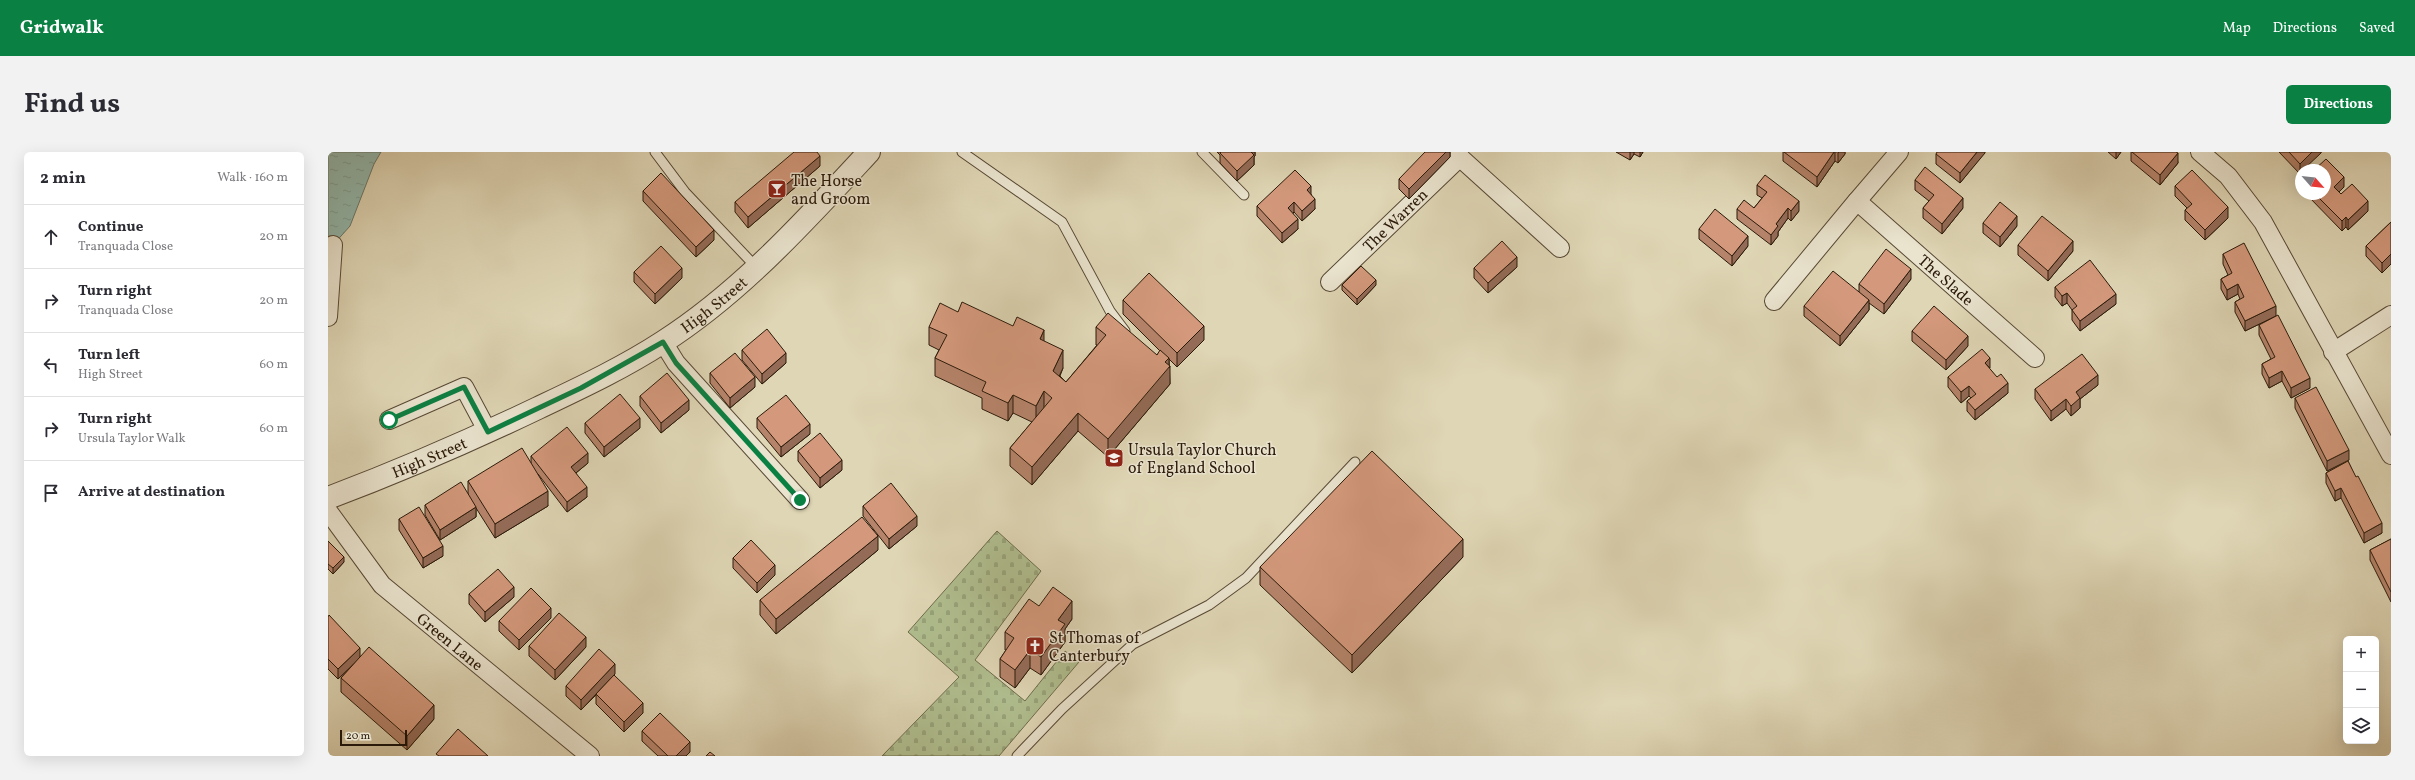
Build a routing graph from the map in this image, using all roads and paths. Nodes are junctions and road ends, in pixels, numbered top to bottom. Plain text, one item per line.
1 (655, 152) edge
2 (869, 152) edge
3 (962, 152) edge
4 (1202, 152) edge
5 (1899, 152) edge
6 (2200, 152) edge
7 (1457, 155) edge
8 (1244, 195) dead end
9 (1857, 201) junction
10 (333, 245) dead end
11 (1560, 248) dead end
12 (756, 267) junction
13 (1330, 282) dead end
14 (1774, 302) dead end
15 (2391, 315) edge
16 (328, 317) edge
17 (1128, 335) edge
18 (663, 342) junction
19 (2333, 352) junction
20 (2035, 358) dead end
21 (389, 420) dead end
22 (488, 432) junction
23 (2391, 456) edge
24 (1355, 462) dead end
25 (328, 498) edge
26 (800, 500) dead end
27 (328, 511) edge
28 (590, 756) edge
29 (1017, 756) edge

1 - 12 lane
2 - 12 street, High Street
3 - 17 lane
4 - 8 lane
5 - 9 street
6 - 19 street
7 - 11 street, The Warren
7 - 13 street, The Warren
9 - 14 street
9 - 20 street, The Slade
10 - 16 street
12 - 18 street, High Street
15 - 19 street
18 - 22 street, High Street
18 - 26 street
19 - 23 street
21 - 22 street
22 - 25 street, High Street
24 - 29 lane
27 - 28 street, Green Lane

